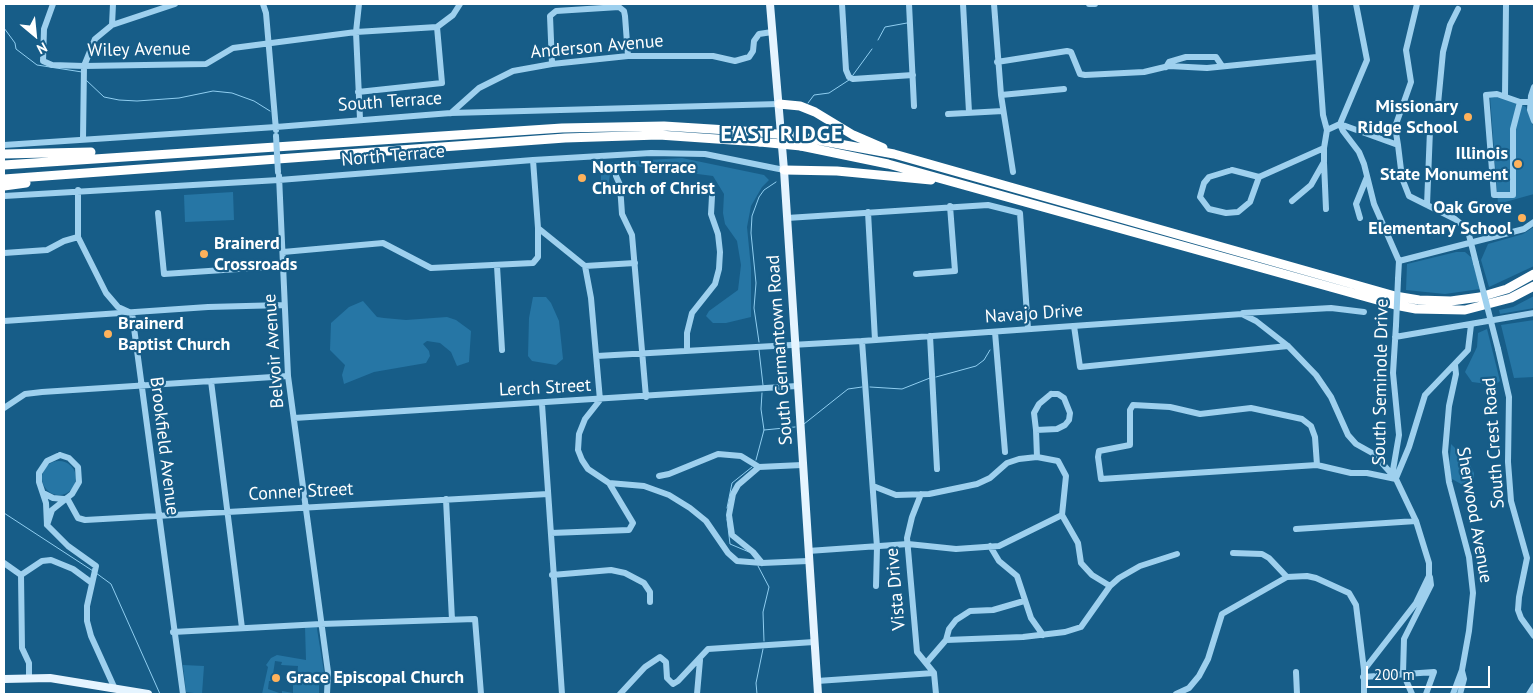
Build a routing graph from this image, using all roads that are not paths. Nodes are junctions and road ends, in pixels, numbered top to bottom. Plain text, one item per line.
1 (53, 4) edge
2 (113, 4) edge
3 (175, 4) edge
4 (263, 4) edge
5 (359, 4) edge
6 (460, 4) edge
7 (770, 4) edge
8 (842, 4) edge
9 (909, 4) edge
10 (963, 4) edge
11 (994, 4) edge
12 (1089, 4) edge
13 (1095, 4) edge
14 (1315, 4) edge
15 (1356, 4) edge
16 (1417, 4) edge
17 (1506, 4) edge
18 (1458, 10) dead end
19 (112, 24) junction
20 (437, 27) junction
21 (356, 32) junction
22 (772, 32) junction
23 (269, 42) junction
24 (628, 56) junction
25 (1318, 57) junction
26 (997, 62) junction
27 (552, 64) junction
28 (84, 66) junction
29 (1222, 66) junction
30 (1166, 67) junction
31 (913, 75) junction
32 (1534, 87) edge
33 (1064, 88) dead end
34 (358, 92) junction
35 (1001, 95) junction
36 (1505, 96) junction
37 (1520, 102) junction
38 (1530, 102) junction
39 (779, 104) junction
40 (914, 106) dead end
41 (1402, 108) junction
42 (1003, 111) junction
43 (451, 112) junction
44 (970, 112) junction
45 (948, 114) dead end
46 (360, 119) junction
47 (1534, 121) edge
48 (1340, 124) junction
49 (276, 127) junction
50 (1327, 130) junction
51 (1430, 130) dead end
52 (83, 139) junction
53 (801, 142) junction
54 (4, 145) edge
55 (1398, 145) junction
56 (1324, 148) junction
57 (194, 151) junction
58 (4, 154) edge
59 (894, 154) junction
60 (533, 160) junction
61 (1324, 162) junction
62 (4, 165) edge
63 (784, 170) junction
64 (1013, 172) dead end
65 (82, 174) junction
66 (616, 176) dead end
67 (1367, 177) junction
68 (1259, 178) junction
69 (4, 179) edge
70 (279, 180) junction
71 (952, 182) junction
72 (4, 186) edge
73 (78, 190) junction
74 (4, 196) edge
75 (712, 196) dead end
76 (1292, 201) dead end
77 (1427, 205) junction
78 (950, 206) junction
79 (1326, 209) dead end
80 (868, 212) junction
81 (158, 213) dead end
82 (787, 218) junction
83 (1360, 218) dead end
84 (1534, 222) edge
85 (538, 228) junction
86 (78, 237) junction
87 (1472, 243) junction
88 (283, 252) junction
89 (4, 253) edge
90 (1399, 261) junction
91 (635, 263) junction
92 (283, 266) junction
93 (497, 266) junction
94 (585, 266) junction
95 (916, 274) dead end
96 (1534, 274) edge
97 (1534, 286) edge
98 (284, 304) junction
99 (1364, 312) dead end
100 (1534, 313) edge
101 (132, 314) junction
102 (1242, 314) junction
103 (4, 321) edge
104 (1471, 325) junction
105 (1074, 326) junction
106 (1028, 330) junction
107 (995, 332) junction
108 (930, 336) junction
109 (1395, 337) junction
110 (876, 340) junction
111 (862, 341) junction
112 (795, 345) junction
113 (1288, 346) junction
114 (502, 350) dead end
115 (687, 352) junction
116 (642, 353) junction
117 (597, 356) junction
118 (1455, 365) junction
119 (288, 376) junction
120 (211, 381) junction
121 (142, 386) junction
122 (797, 386) junction
123 (646, 397) junction
124 (600, 400) junction
125 (542, 404) junction
126 (4, 408) edge
127 (294, 418) junction
128 (1036, 430) junction
129 (1005, 452) dead end
130 (1037, 457) junction
131 (802, 465) junction
132 (1317, 465) junction
133 (759, 467) junction
134 (937, 469) dead end
135 (659, 476) dead end
136 (1396, 480) junction
137 (609, 483) junction
138 (872, 486) junction
139 (42, 492) junction
140 (548, 494) junction
141 (921, 494) junction
142 (66, 499) junction
143 (446, 499) junction
144 (305, 506) junction
145 (229, 511) junction
146 (1062, 515) junction
147 (158, 516) junction
148 (1416, 521) junction
149 (47, 525) junction
150 (1296, 529) dead end
151 (551, 533) junction
152 (908, 544) junction
153 (990, 546) junction
154 (877, 547) junction
155 (808, 551) junction
156 (1233, 553) dead end
157 (1176, 554) dead end
158 (808, 561) junction
159 (4, 563) edge
160 (762, 563) junction
161 (21, 575) junction
162 (552, 575) junction
163 (1429, 576) junction
164 (1287, 577) junction
165 (92, 583) junction
166 (876, 586) dead end
167 (1110, 586) junction
168 (1024, 601) junction
169 (650, 602) dead end
170 (452, 620) junction
171 (321, 624) junction
172 (242, 628) junction
173 (173, 632) junction
174 (1043, 635) junction
175 (1534, 636) edge
176 (946, 640) junction
177 (814, 642) junction
178 (700, 660) junction
179 (927, 662) junction
180 (1462, 670) junction
181 (1296, 672) dead end
182 (934, 673) junction
183 (1403, 673) junction
184 (1364, 674) junction
185 (4, 678) edge
186 (29, 678) junction
187 (817, 681) junction
188 (1534, 686) edge
189 (115, 689) junction
190 (127, 693) edge
191 (148, 694) edge
192 (183, 694) edge
193 (327, 694) edge
194 (481, 694) edge
195 (562, 694) edge
196 (620, 694) edge
197 (697, 694) edge
198 (818, 694) edge
199 (936, 694) edge
200 (1176, 694) edge
201 (1297, 694) edge
202 (1364, 694) edge
203 (1412, 694) edge
204 (1426, 694) edge
205 (1452, 694) edge
206 (1460, 694) edge
207 (1529, 694) edge

1 - 28 street, Wiley Avenue
2 - 19 street
3 - 19 street
4 - 23 street, Belvoir Avenue
5 - 21 street
6 - 20 street
7 - 22 main road, South Germantown Road
8 - 31 street
9 - 31 street
10 - 44 street
11 - 26 street
12 - 13 street
14 - 25 street
15 - 48 street
16 - 41 street
17 - 36 street
18 - 41 street
19 - 28 street
20 - 21 street, Wiley Avenue
20 - 34 street
21 - 23 street, Wiley Avenue
21 - 34 street
22 - 24 street, Anderson Avenue
22 - 39 main road, South Germantown Road
23 - 28 street, Wiley Avenue
23 - 49 street, Belvoir Avenue
24 - 27 street, Anderson Avenue
24 - 27 street
25 - 29 street
25 - 50 street
26 - 30 street
26 - 35 street
27 - 43 street, Anderson Avenue
28 - 52 street
29 - 30 street
29 - 30 street
31 - 40 street
32 - 38 street
33 - 35 street
34 - 46 street
35 - 42 street
36 - 37 street
36 - 37 street
37 - 38 street
38 - 47 street
39 - 43 street, South Terrace
39 - 59 highway
39 - 63 main road, South Germantown Road
41 - 55 street
42 - 44 street
42 - 64 street
43 - 46 street, South Terrace
44 - 45 street
46 - 49 street, South Terrace
48 - 50 street
48 - 55 street
48 - 67 street, South Seminole Drive
49 - 52 street, South Terrace
49 - 70 street, Belvoir Avenue, bridge
50 - 56 street
51 - 77 street
52 - 54 street, South Terrace
53 - 57 highway, bridge
53 - 59 highway
53 - 65 highway, bridge
53 - 71 highway
55 - 77 street
56 - 61 street
56 - 68 street
57 - 58 highway
57 - 62 highway
59 - 96 highway
60 - 63 street, North Terrace
60 - 70 street, North Terrace
60 - 85 street
61 - 76 street
61 - 79 street
63 - 71 highway
63 - 82 main road, South Germantown Road
65 - 69 highway
65 - 72 highway
66 - 91 street
67 - 83 street
67 - 90 street, South Seminole Drive
68 - 68 street
70 - 73 street, North Terrace
70 - 88 street, Belvoir Avenue
71 - 97 highway
73 - 74 street, North Terrace
73 - 86 street
75 - 115 street
77 - 87 street
78 - 80 street
78 - 95 street
78 - 106 street
80 - 82 street
80 - 110 street
81 - 92 street
82 - 112 main road, South Germantown Road
84 - 87 street
85 - 93 street
85 - 94 street
86 - 89 street
86 - 101 street
87 - 90 street
87 - 175 street, South Crest Road, bridge
88 - 92 street, Belvoir Avenue
88 - 93 street
90 - 109 street, South Seminole Drive, bridge
91 - 94 street
91 - 116 street
92 - 98 street, Belvoir Avenue
93 - 114 street
94 - 117 street
98 - 101 street
98 - 119 street, Belvoir Avenue
99 - 102 street, Navajo Drive
100 - 104 street
101 - 103 street
101 - 121 street, Brookfield Avenue
102 - 105 street, Navajo Drive
102 - 113 street
104 - 109 street
104 - 118 street
105 - 106 street, Navajo Drive
105 - 113 street
106 - 107 street, Navajo Drive
107 - 108 street, Navajo Drive
107 - 129 street
108 - 110 street, Navajo Drive
108 - 134 street
109 - 136 street, South Seminole Drive
110 - 111 street, Navajo Drive
111 - 112 street, Navajo Drive
111 - 138 street
112 - 115 street, Navajo Drive
112 - 122 main road, South Germantown Road
113 - 136 street
115 - 116 street, Navajo Drive
116 - 117 street, Navajo Drive
116 - 123 street
117 - 124 street
118 - 136 street
118 - 180 street, Sherwood Avenue
119 - 120 street
119 - 127 street, Belvoir Avenue
120 - 121 street
120 - 145 street
121 - 126 street
121 - 147 street, Brookfield Avenue
122 - 123 street, Lerch Street
122 - 131 main road, South Germantown Road
123 - 124 street, Lerch Street
124 - 125 street, Lerch Street
124 - 137 street
125 - 127 street, Lerch Street
125 - 140 street
127 - 144 street, Belvoir Avenue
128 - 128 street
128 - 130 street
130 - 141 street
130 - 146 street
131 - 133 street
131 - 155 main road, South Germantown Road
132 - 132 street
132 - 136 street
133 - 135 street
133 - 160 street
136 - 148 street, South Seminole Drive
137 - 151 street
137 - 160 street
138 - 141 street
138 - 154 street
139 - 142 street
139 - 142 street
139 - 149 street
140 - 143 street, Conner Street
140 - 151 street
141 - 152 street, Vista Drive
142 - 147 street, Conner Street
142 - 149 street
143 - 144 street, Conner Street
143 - 170 street
144 - 145 street, Conner Street
144 - 171 street, Belvoir Avenue
145 - 147 street, Conner Street
145 - 172 street
146 - 153 street
146 - 167 street
147 - 173 street, Brookfield Avenue
148 - 150 street
148 - 163 street, South Seminole Drive
149 - 165 street
151 - 162 street
152 - 153 street
152 - 154 street
152 - 179 street, Vista Drive
153 - 168 street
154 - 155 street
154 - 166 street
155 - 158 main road, South Germantown Road
156 - 164 street
157 - 167 street
158 - 160 street
158 - 177 main road, South Germantown Road
159 - 161 street
161 - 165 street
161 - 186 street
162 - 169 street
162 - 195 street
163 - 183 street
163 - 184 street
164 - 184 street
164 - 200 street
165 - 189 street
167 - 174 street
168 - 174 street
168 - 176 street
170 - 171 street
170 - 194 street
171 - 172 street
171 - 193 street, Belvoir Avenue
172 - 173 street
173 - 192 street, Brookfield Avenue
174 - 176 street
176 - 179 street
177 - 178 street
177 - 187 main road, South Germantown Road
178 - 196 street
178 - 197 street
179 - 182 street, Vista Drive
180 - 205 street, Sherwood Avenue
180 - 206 street, Sherwood Avenue
181 - 201 street
182 - 187 street
182 - 199 street, Vista Drive
183 - 184 street
183 - 203 street
183 - 204 street
184 - 202 street
185 - 186 main road
186 - 189 main road
187 - 198 main road, South Germantown Road
188 - 207 street
189 - 190 main road
190 - 191 main road

